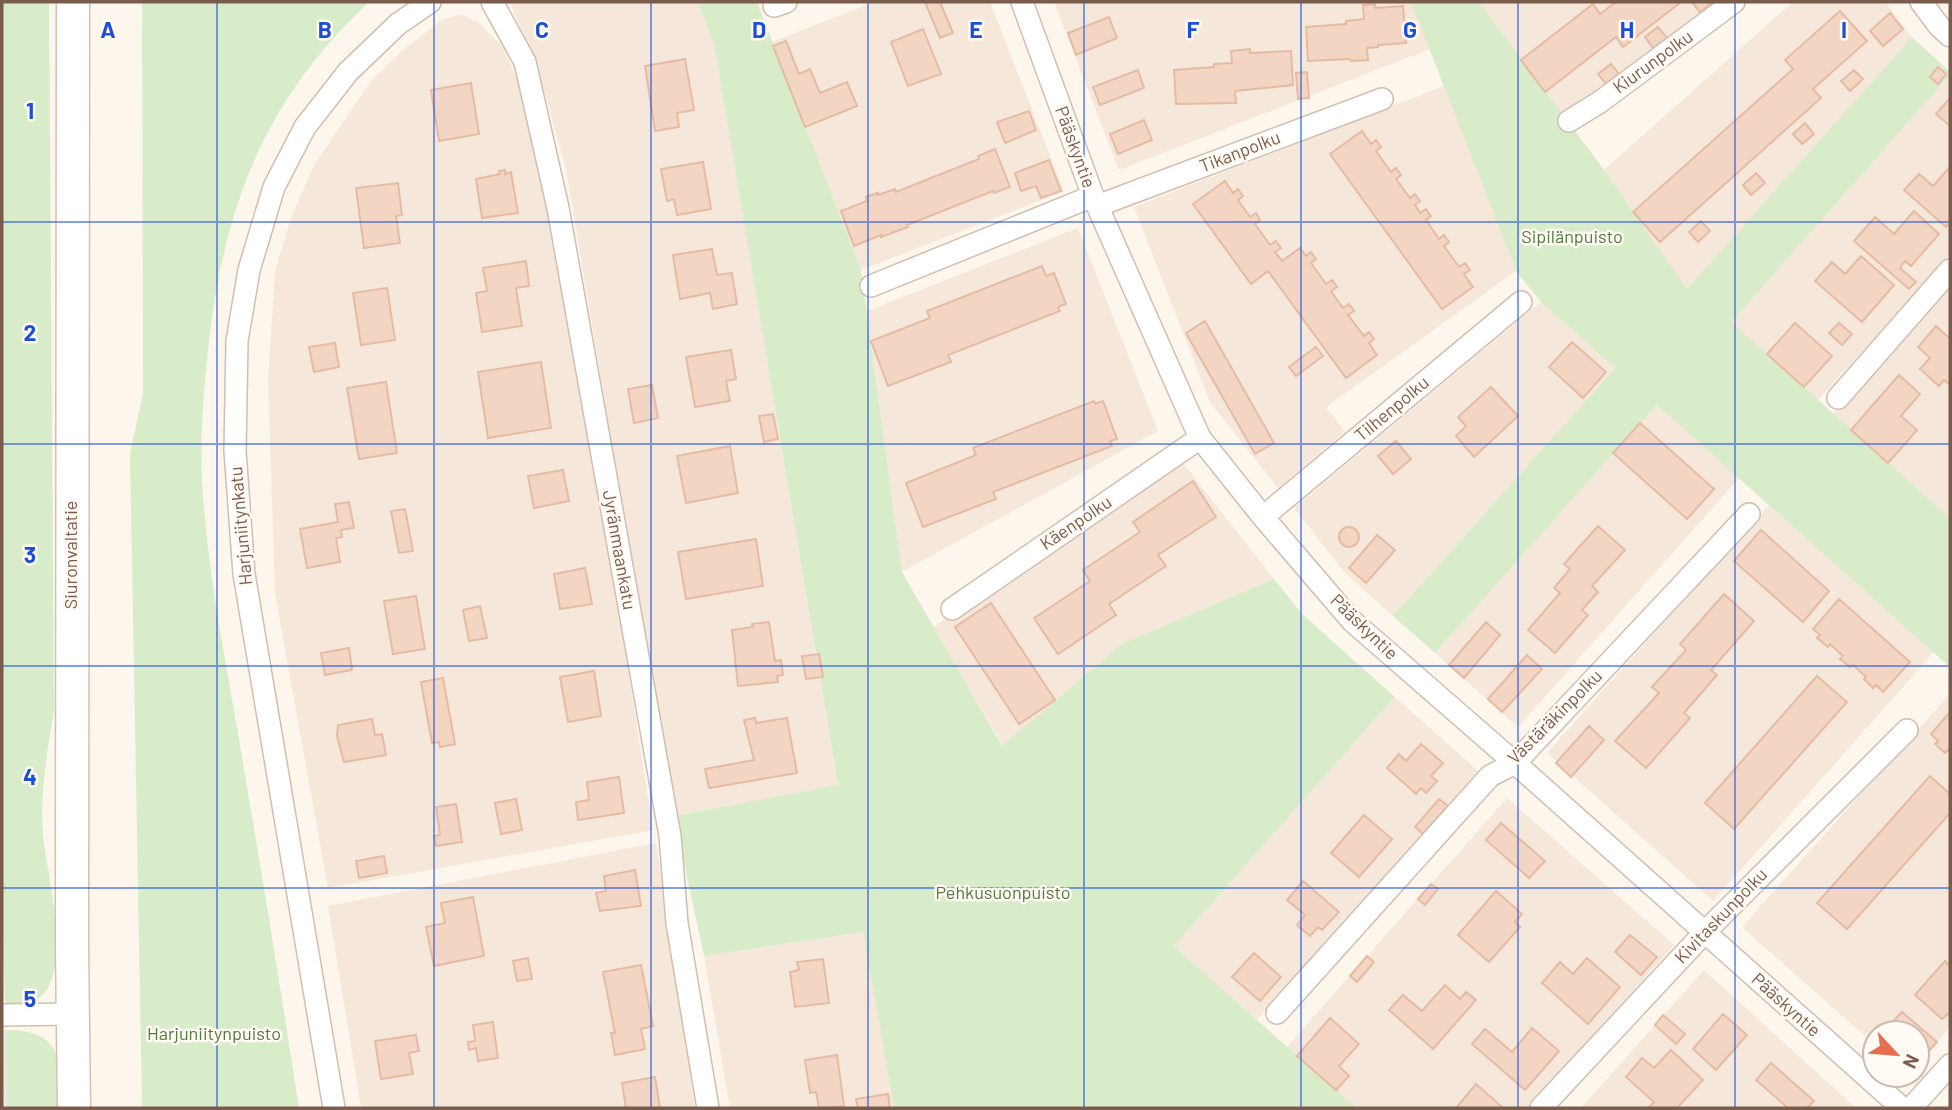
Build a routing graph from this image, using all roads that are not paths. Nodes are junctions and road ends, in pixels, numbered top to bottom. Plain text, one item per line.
1 (73, 2) edge
2 (430, 2) edge
3 (492, 2) edge
4 (1022, 2) edge
5 (1734, 2) edge
6 (1921, 2) edge
7 (1950, 36) edge
8 (1382, 99) dead end
9 (1569, 121) dead end
10 (1095, 201) junction
11 (1950, 270) edge
12 (871, 286) dead end
13 (1521, 302) dead end
14 (1838, 398) dead end
15 (1200, 438) junction
16 (1749, 514) dead end
17 (1263, 517) junction
18 (952, 609) dead end
19 (1907, 730) dead end
20 (1515, 763) junction
21 (1705, 932) junction
22 (1277, 1013) dead end
23 (72, 1014) junction
24 (2, 1015) edge
25 (1950, 1065) edge
26 (74, 1108) edge
27 (334, 1108) edge
28 (708, 1108) edge
29 (1541, 1108) edge
30 (1902, 1108) edge
31 (1911, 1108) edge

1 - 23 main road, Siuronvaltatie
2 - 27 street, Harjuniitynkatu
3 - 28 street, Jyränmaankatu
4 - 10 street, Pääskyntie
5 - 9 street, Kiurunpolku
6 - 7 street
8 - 10 street, Tikanpolku
10 - 12 street, Tikanpolku
10 - 15 street, Pääskyntie
11 - 14 street
13 - 17 street, Tilhenpolku
15 - 17 street, Pääskyntie
15 - 18 street, Käenpolku
16 - 20 street, Västäräkinpolku
17 - 20 street, Pääskyntie
19 - 21 street, Kivitaskunpolku
20 - 21 street, Pääskyntie
20 - 22 street, Västäräkinpolku
21 - 29 street, Kivitaskunpolku
21 - 30 street, Pääskyntie
23 - 24 street
23 - 26 main road, Siuronvaltatie
25 - 31 street

